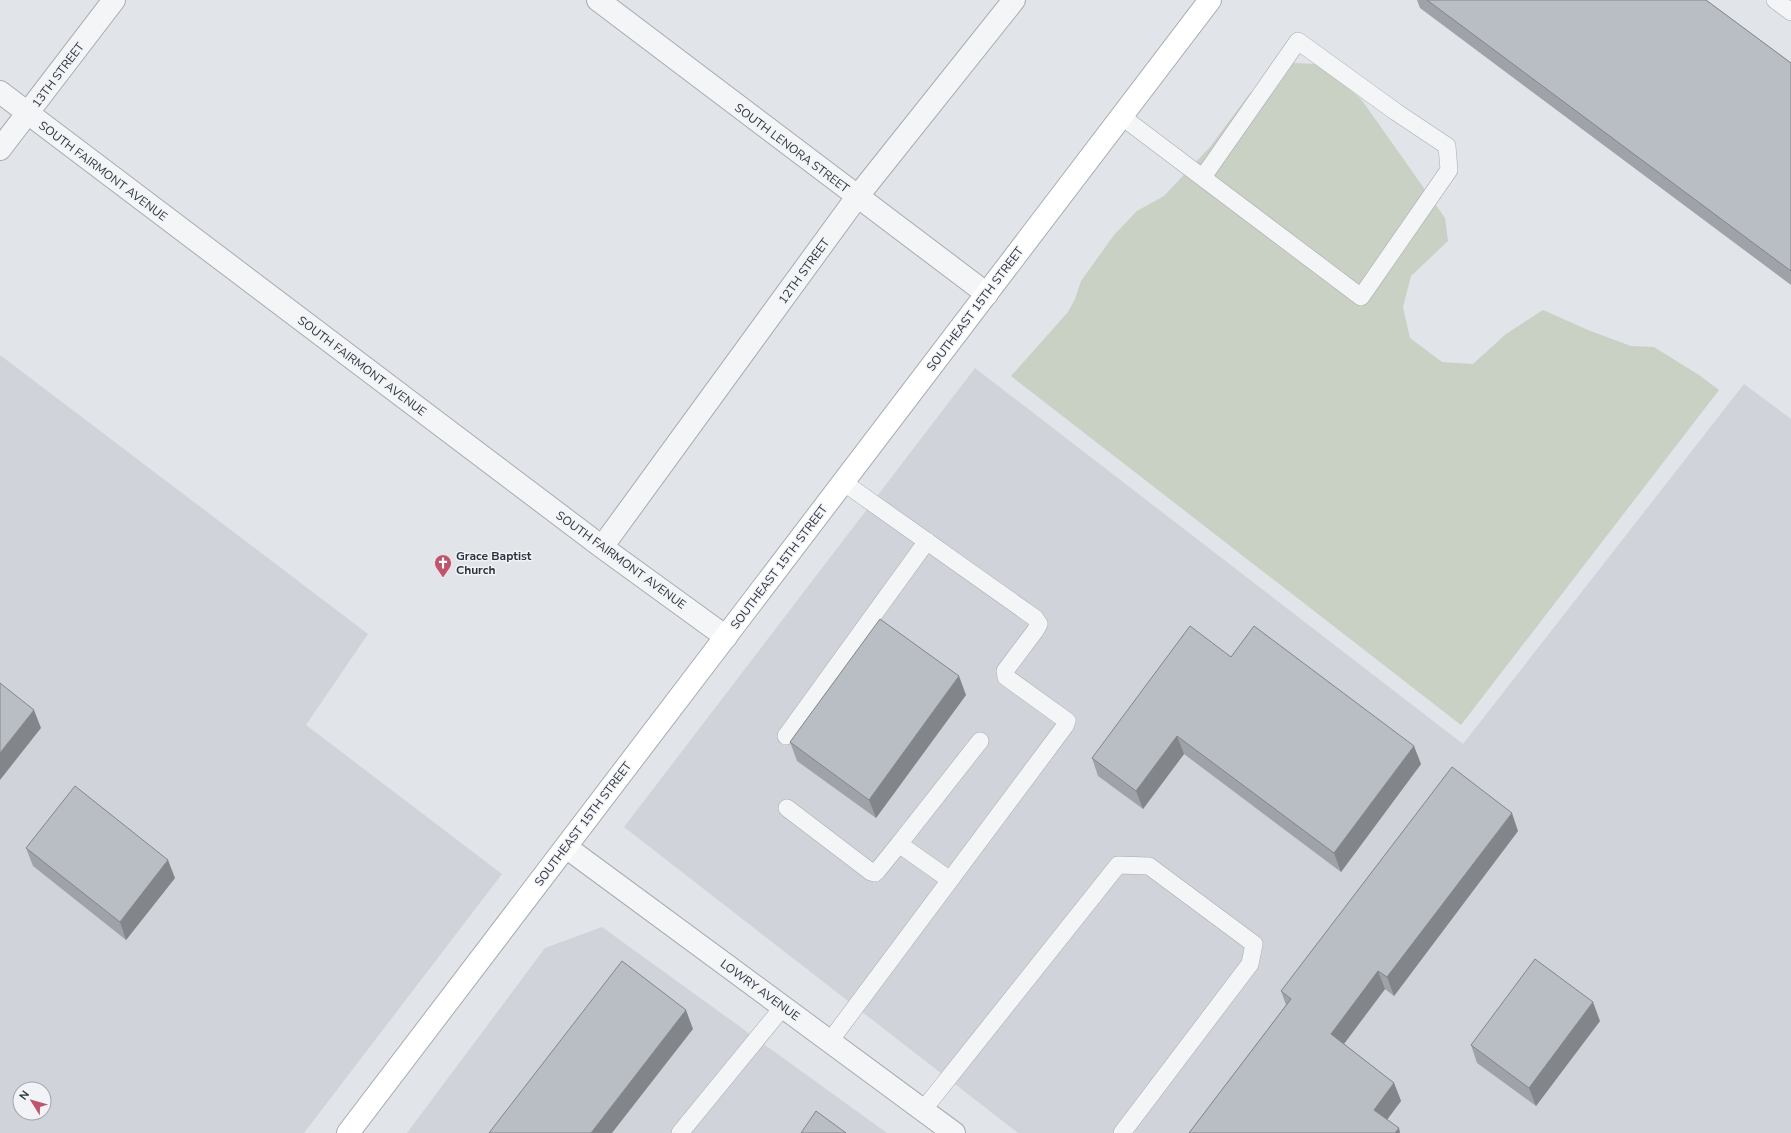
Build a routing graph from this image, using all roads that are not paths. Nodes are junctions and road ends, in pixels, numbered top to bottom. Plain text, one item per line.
1 (114, 0) edge
2 (598, 0) edge
3 (1014, 0) edge
4 (1210, 0) edge
5 (1775, 0) edge
6 (1791, 12) edge
7 (0, 92) edge
8 (28, 114) junction
9 (1122, 116) junction
10 (0, 149) edge
11 (1203, 177) junction
12 (857, 197) junction
13 (987, 294) junction
14 (844, 482) junction
15 (927, 542) junction
16 (602, 547) junction
17 (726, 637) junction
18 (786, 736) dead end
19 (980, 741) dead end
20 (787, 808) dead end
21 (899, 844) junction
22 (566, 847) junction
23 (950, 880) junction
24 (783, 1007) junction
25 (830, 1041) junction
26 (923, 1110) junction
27 (348, 1133) edge
28 (680, 1133) edge
29 (954, 1133) edge
30 (1122, 1133) edge

1 - 8 street, 13TH STREET
2 - 12 street, SOUTH LENORA STREET
3 - 12 street, 12TH STREET
4 - 9 main road, SOUTHEAST 15TH STREET
5 - 6 lane
7 - 8 street, SOUTH FAIRMONT AVENUE
8 - 10 street, 13TH STREET
8 - 16 street, SOUTH FAIRMONT AVENUE
9 - 11 lane
9 - 13 main road, SOUTHEAST 15TH STREET
11 - 11 lane
12 - 13 street, SOUTH LENORA STREET
12 - 16 street, 12TH STREET
13 - 14 main road, SOUTHEAST 15TH STREET
14 - 15 lane
14 - 17 main road, SOUTHEAST 15TH STREET
15 - 18 lane
15 - 23 lane
16 - 17 street, SOUTH FAIRMONT AVENUE
17 - 22 main road, SOUTHEAST 15TH STREET
19 - 21 lane
20 - 21 lane
21 - 23 lane
22 - 24 street, LOWRY AVENUE
22 - 27 main road, SOUTHEAST 15TH STREET
23 - 25 lane
24 - 25 street, LOWRY AVENUE
24 - 28 lane
25 - 26 street, LOWRY AVENUE
26 - 29 street, LOWRY AVENUE
26 - 30 lane

